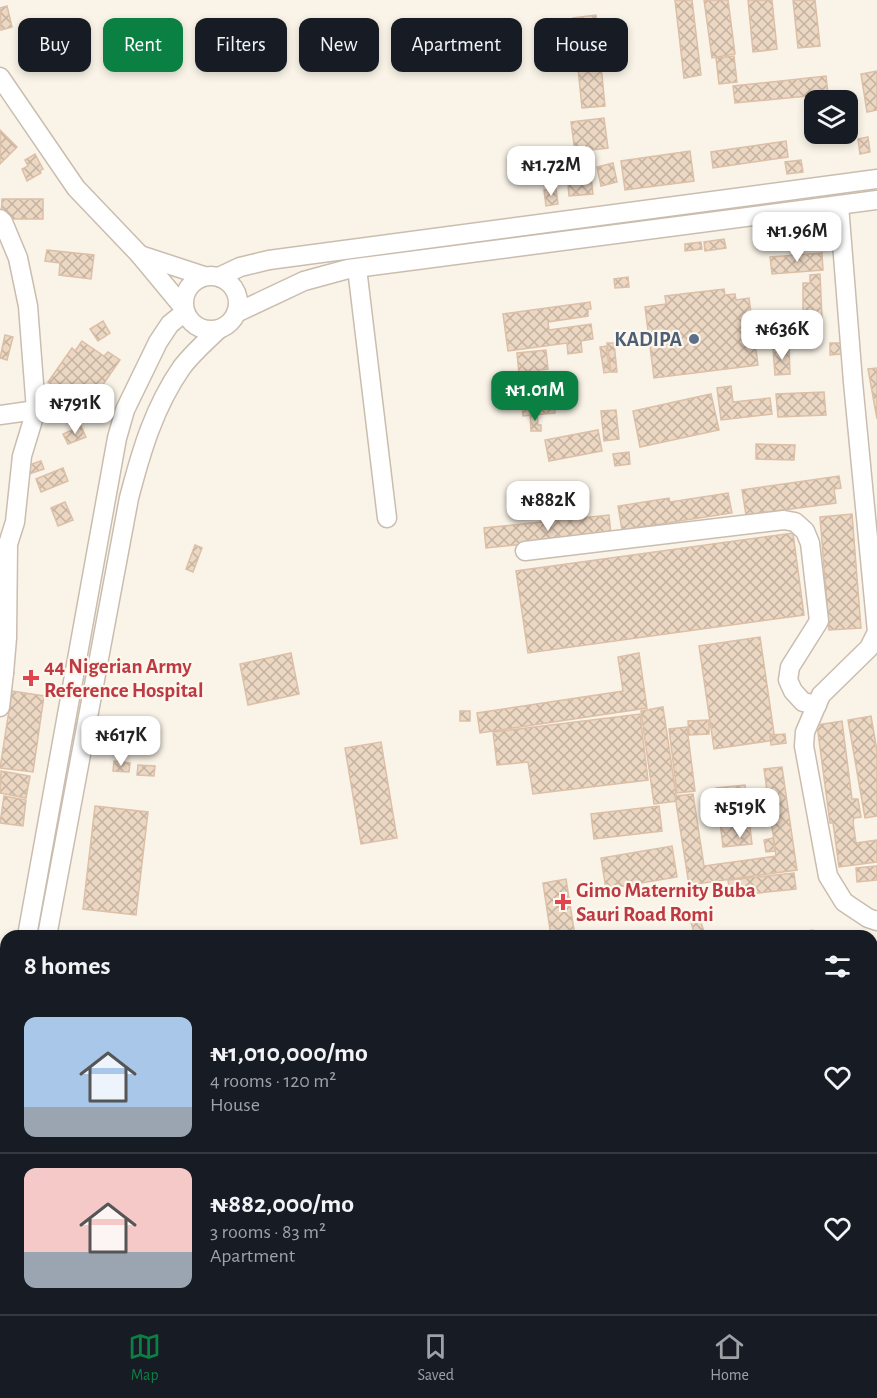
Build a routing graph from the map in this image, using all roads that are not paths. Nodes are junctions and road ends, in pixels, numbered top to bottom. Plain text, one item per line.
1 (0, 76) edge
2 (877, 179) edge
3 (877, 200) edge
4 (839, 205) junction
5 (0, 219) edge
6 (139, 254) junction
7 (357, 268) junction
8 (212, 277) junction
9 (184, 310) junction
10 (236, 313) junction
11 (218, 330) junction
12 (36, 410) junction
13 (0, 415) edge
14 (387, 518) dead end
15 (525, 551) dead end
16 (2, 673) edge
17 (817, 705) junction
18 (0, 707) edge
19 (877, 921) edge
20 (28, 930) edge
21 (48, 930) edge

1 - 6 street
2 - 8 street
3 - 4 street
4 - 7 street
4 - 17 street
5 - 12 street
6 - 8 street
6 - 9 street
7 - 10 street
7 - 14 street
8 - 9 street
8 - 10 street
9 - 11 street
9 - 20 street
10 - 11 street
11 - 21 street
12 - 13 street
12 - 16 street
15 - 17 street
16 - 18 street
17 - 19 street

